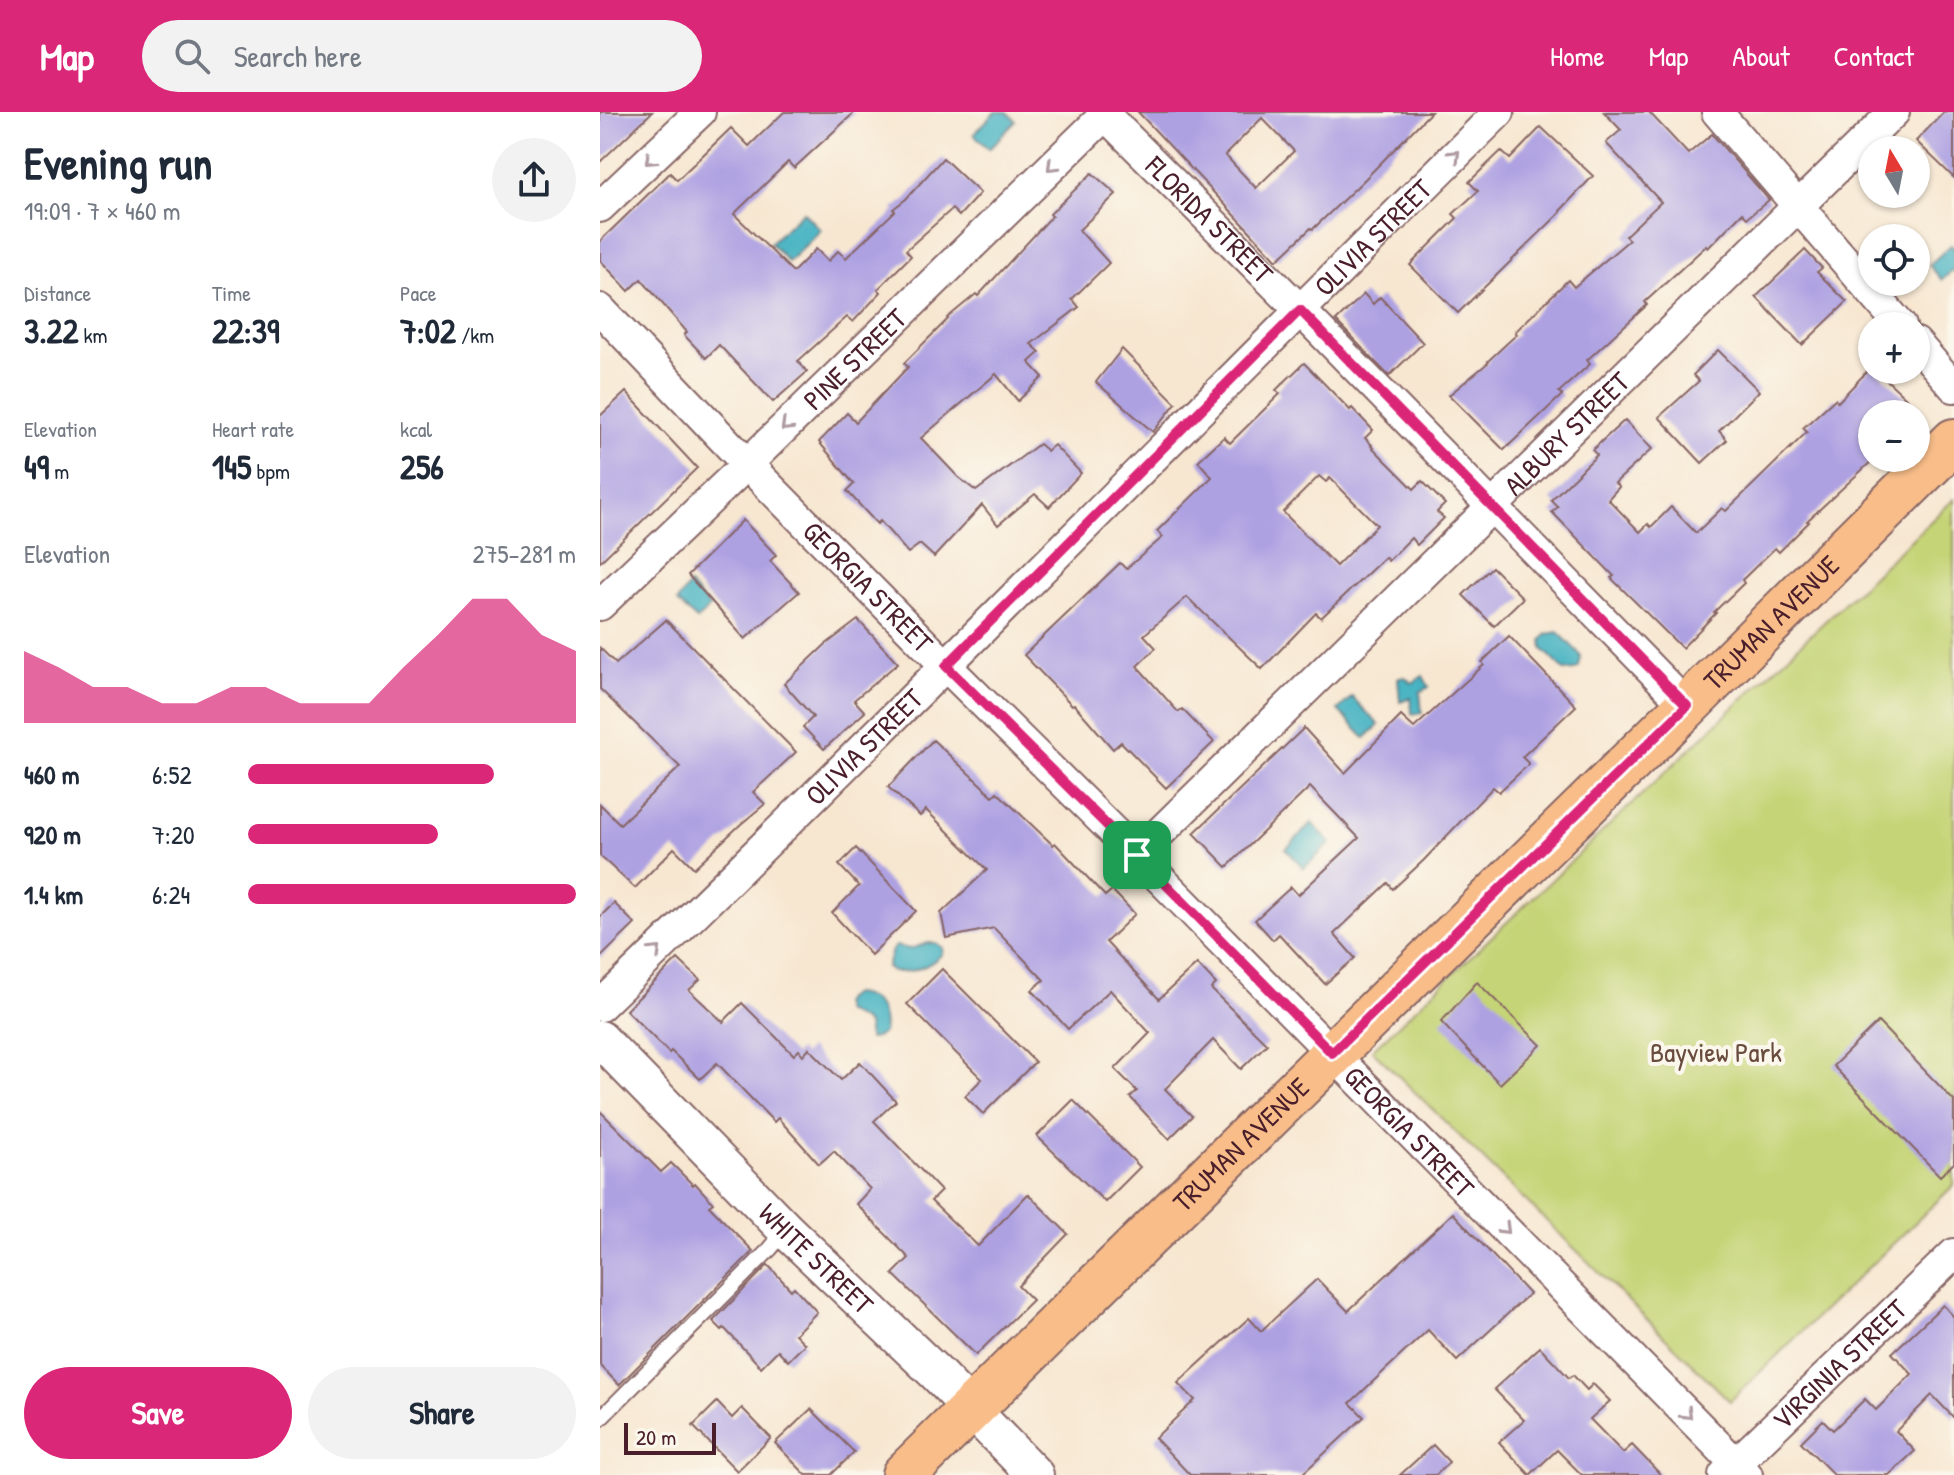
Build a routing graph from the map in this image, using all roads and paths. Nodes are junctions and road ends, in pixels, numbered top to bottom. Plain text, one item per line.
1 (700, 112) edge
2 (1499, 112) edge
3 (1717, 112) edge
4 (1894, 112) edge
5 (1105, 113) edge
6 (1798, 206) junction
7 (600, 207) edge
8 (600, 309) edge
9 (1300, 310) junction
10 (1889, 312) edge
11 (1930, 359) edge
12 (1954, 387) edge
13 (1954, 441) edge
14 (747, 464) junction
15 (1491, 506) junction
16 (600, 605) edge
17 (946, 666) junction
18 (1687, 706) junction
19 (1137, 855) junction
20 (600, 1006) edge
21 (600, 1039) edge
22 (1332, 1053) junction
23 (786, 1230) junction
24 (1954, 1254) edge
25 (971, 1408) junction
26 (600, 1419) edge
27 (1735, 1471) edge
28 (908, 1473) edge
29 (1035, 1475) edge

1 -> 7 street
9 -> 2 street, OLIVIA STREET
3 - 6 street
4 - 6 street, ALBURY STREET
5 - 9 street, FLORIDA STREET
5 -> 14 street, PINE STREET
6 - 10 street
6 - 15 street, ALBURY STREET
8 - 14 street, GEORGIA STREET
9 - 15 street, FLORIDA STREET
9 - 17 street, OLIVIA STREET
11 - 12 street
13 - 18 main road, TRUMAN AVENUE
14 - 16 street, PINE STREET
14 - 17 street, GEORGIA STREET
15 - 18 street, FLORIDA STREET
15 - 19 street, ALBURY STREET
17 - 19 street, GEORGIA STREET
20 -> 17 street, OLIVIA STREET
18 - 22 main road, TRUMAN AVENUE
19 - 22 street, GEORGIA STREET
21 - 23 street, WHITE STREET
22 - 25 main road, TRUMAN AVENUE
22 -> 27 street, GEORGIA STREET
23 - 25 street, WHITE STREET
23 - 26 lane
24 - 27 street, VIRGINIA STREET
25 - 28 main road, TRUMAN AVENUE
25 - 29 street, WHITE STREET

